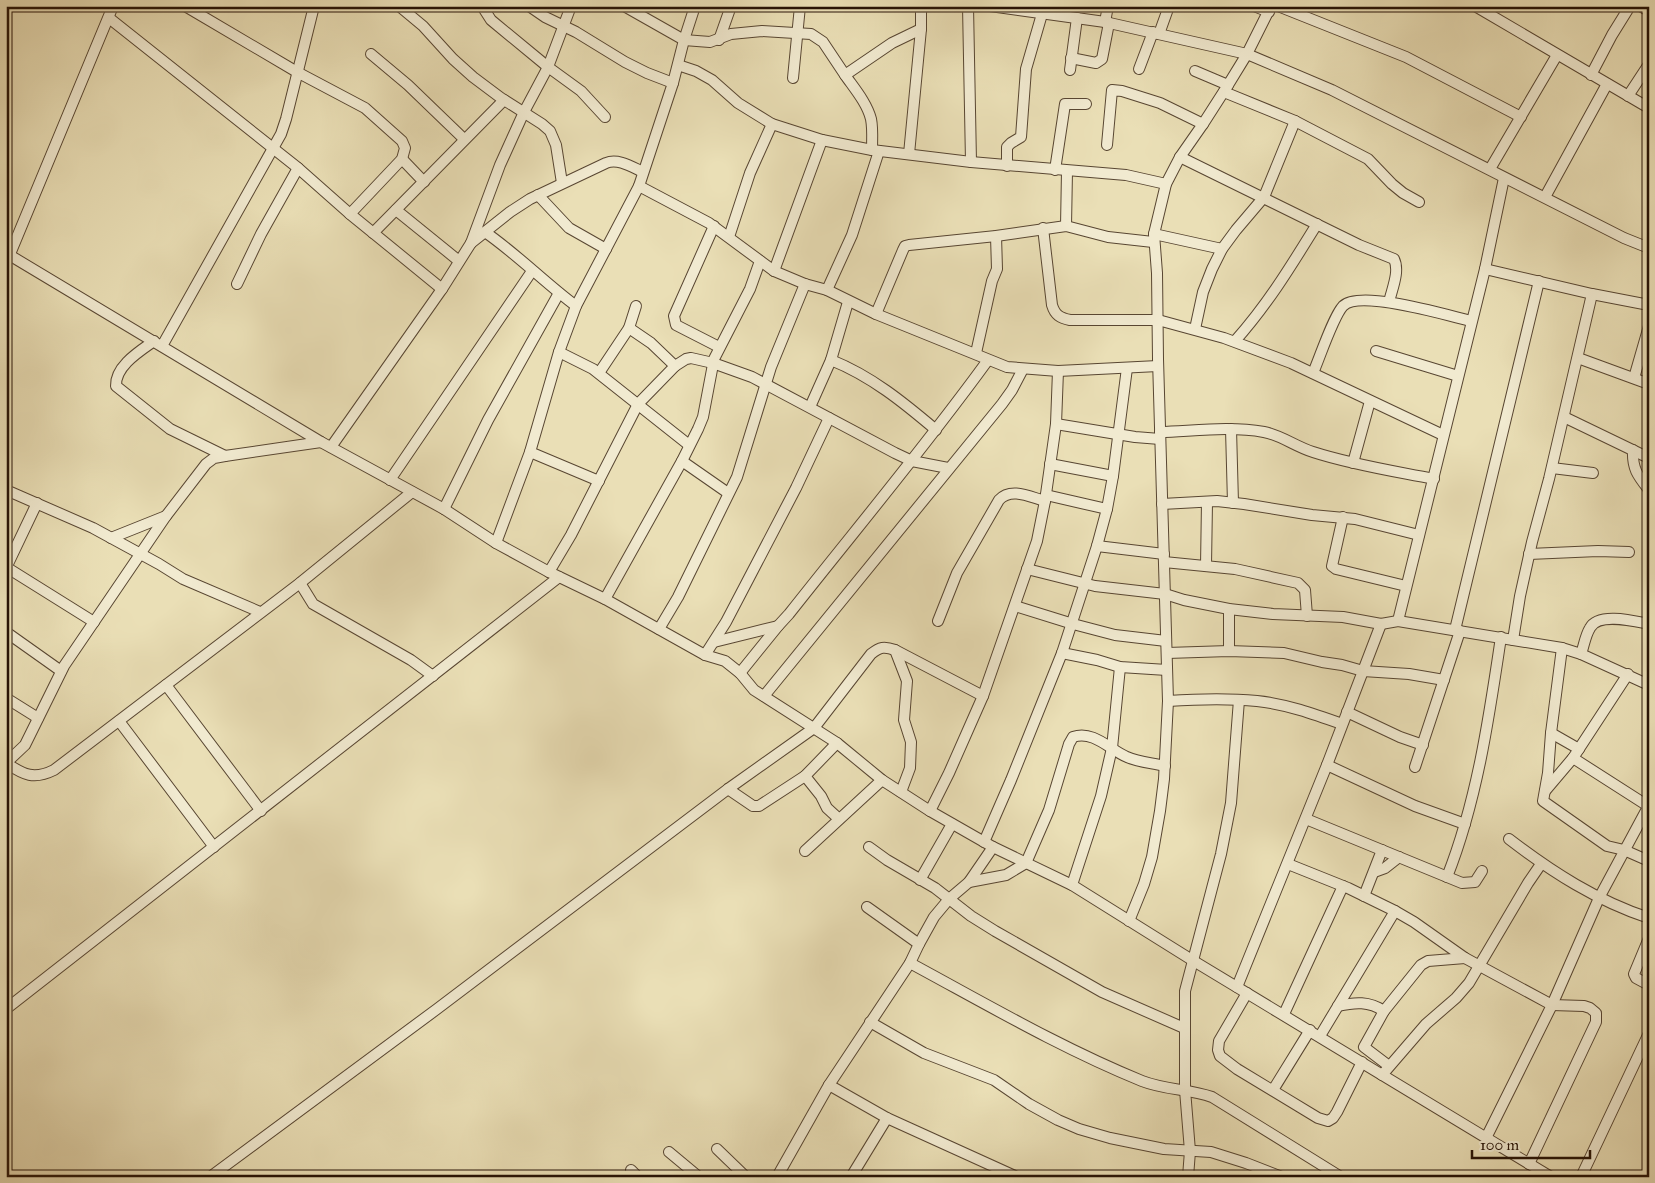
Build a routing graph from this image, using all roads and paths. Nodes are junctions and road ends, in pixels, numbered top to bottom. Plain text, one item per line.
1 (113, 6) edge
2 (186, 6) edge
3 (399, 6) edge
4 (482, 6) edge
5 (528, 6) edge
6 (571, 6) edge
7 (624, 6) edge
8 (695, 6) edge
9 (731, 6) edge
10 (800, 6) edge
11 (921, 6) edge
12 (968, 6) edge
13 (990, 6) edge
14 (1108, 6) edge
15 (1169, 6) edge
16 (1254, 6) edge
17 (1278, 6) edge
18 (1475, 6) edge
19 (1630, 6) edge
20 (1640, 6) edge
21 (311, 8) edge
22 (1270, 9) edge
23 (1649, 11) edge
24 (1042, 14) junction
25 (110, 18) junction
26 (1076, 18) junction
27 (1107, 22) junction
28 (564, 28) junction
29 (921, 29) junction
30 (798, 33) junction
31 (1156, 33) junction
32 (684, 40) junction
33 (719, 40) junction
34 (371, 54) dead end
35 (1247, 54) junction
36 (1557, 55) junction
37 (1071, 58) junction
38 (1649, 64) edge
39 (678, 65) junction
40 (548, 67) junction
41 (1139, 69) dead end
42 (1070, 70) dead end
43 (1195, 71) dead end
44 (297, 72) junction
45 (845, 74) junction
46 (1591, 75) junction
47 (793, 78) dead end
48 (673, 82) junction
49 (1607, 84) junction
50 (1226, 88) junction
51 (1628, 96) junction
52 (504, 100) junction
53 (1086, 104) dead end
54 (1649, 108) edge
55 (524, 112) junction
56 (1521, 116) junction
57 (605, 117) dead end
58 (1295, 121) junction
59 (772, 124) junction
60 (1203, 124) junction
61 (464, 139) junction
62 (822, 140) junction
63 (1107, 145) dead end
64 (272, 149) junction
65 (875, 150) junction
66 (910, 154) junction
67 (1180, 156) junction
68 (402, 159) junction
69 (971, 162) junction
70 (1007, 166) junction
71 (298, 168) junction
72 (1490, 169) junction
73 (1055, 170) junction
74 (1067, 170) junction
75 (643, 172) junction
76 (1504, 178) junction
77 (424, 182) junction
78 (562, 183) junction
79 (1166, 184) junction
80 (639, 186) junction
81 (538, 195) junction
82 (1264, 197) junction
83 (1545, 197) junction
84 (1419, 202) dead end
85 (396, 210) junction
86 (350, 214) junction
87 (1317, 224) junction
88 (714, 226) junction
89 (1066, 226) junction
90 (1043, 228) junction
91 (486, 232) junction
92 (373, 233) junction
93 (996, 236) junction
94 (729, 237) junction
95 (1154, 238) junction
96 (471, 243) junction
97 (1649, 248) edge
98 (606, 249) junction
99 (1222, 249) junction
100 (8, 254) edge
101 (459, 261) junction
102 (760, 261) junction
103 (1485, 269) junction
104 (532, 271) junction
105 (774, 271) junction
106 (1539, 281) junction
107 (237, 284) dead end
108 (805, 284) junction
109 (442, 289) junction
110 (827, 290) junction
111 (558, 293) junction
112 (1592, 294) junction
113 (848, 302) junction
114 (1389, 302) junction
115 (1649, 305) edge
116 (576, 306) junction
117 (636, 306) dead end
118 (876, 314) junction
119 (1158, 320) junction
120 (1471, 322) junction
121 (1649, 326) edge
122 (629, 328) junction
123 (1195, 329) junction
124 (1235, 341) junction
125 (158, 343) junction
126 (719, 347) junction
127 (1376, 351) dead end
128 (559, 352) junction
129 (976, 353) junction
130 (1578, 358) junction
131 (831, 360) junction
132 (988, 360) junction
133 (713, 363) junction
134 (675, 366) junction
135 (1158, 366) junction
136 (1127, 368) junction
137 (1023, 369) junction
138 (1058, 371) junction
139 (1313, 373) junction
140 (599, 374) junction
141 (1458, 376) junction
142 (1634, 378) junction
143 (766, 383) junction
144 (1649, 384) edge
145 (1370, 402) junction
146 (638, 404) junction
147 (810, 407) junction
148 (1564, 417) junction
149 (828, 418) junction
150 (1056, 424) junction
151 (1231, 429) junction
152 (936, 430) junction
153 (1120, 434) junction
154 (1160, 435) junction
155 (1443, 436) junction
156 (321, 442) junction
157 (689, 445) junction
158 (332, 447) junction
159 (1632, 450) junction
160 (530, 452) junction
161 (225, 456) junction
162 (1649, 458) edge
163 (682, 460) junction
164 (912, 461) junction
165 (1353, 463) junction
166 (1050, 464) junction
167 (948, 468) junction
168 (1552, 468) junction
169 (1593, 472) dead end
170 (1113, 476) junction
171 (1434, 479) junction
172 (390, 480) junction
173 (599, 481) junction
174 (6, 490) edge
175 (1649, 490) edge
176 (412, 492) junction
177 (728, 493) junction
178 (1046, 498) junction
179 (1208, 502) junction
180 (37, 503) junction
181 (1233, 503) junction
182 (1162, 504) junction
183 (444, 509) junction
184 (1107, 509) junction
185 (166, 516) junction
186 (1342, 517) junction
187 (1419, 535) junction
188 (111, 538) junction
189 (496, 543) junction
190 (1097, 546) junction
191 (1629, 552) dead end
192 (141, 554) junction
193 (1529, 554) junction
194 (1164, 558) junction
195 (1206, 566) junction
196 (6, 567) edge
197 (1028, 569) junction
198 (549, 572) junction
199 (559, 577) junction
200 (300, 583) junction
201 (1084, 584) junction
202 (1406, 586) junction
203 (1165, 594) junction
204 (605, 599) junction
205 (1015, 606) junction
206 (1229, 609) junction
207 (260, 612) junction
208 (1307, 616) junction
209 (938, 621) dead end
210 (1398, 621) junction
211 (94, 622) junction
212 (1073, 624) junction
213 (1381, 624) junction
214 (1649, 624) edge
215 (778, 626) junction
216 (658, 629) junction
217 (1458, 630) junction
218 (6, 632) edge
219 (1501, 637) junction
220 (1513, 640) junction
221 (1166, 641) junction
222 (714, 642) junction
223 (1562, 648) junction
224 (895, 650) junction
225 (1229, 651) junction
226 (1167, 652) junction
227 (1062, 653) junction
228 (705, 654) junction
229 (1581, 654) junction
230 (1120, 667) junction
231 (1167, 670) junction
232 (61, 671) junction
233 (1363, 671) junction
234 (740, 673) junction
235 (1628, 674) junction
236 (433, 676) junction
237 (1444, 680) junction
238 (166, 685) junction
239 (1649, 685) edge
240 (764, 696) junction
241 (983, 696) junction
242 (6, 698) edge
243 (1239, 700) junction
244 (1168, 701) junction
245 (1347, 712) junction
246 (38, 718) junction
247 (119, 721) junction
248 (1342, 724) junction
249 (814, 728) junction
250 (1550, 733) junction
251 (837, 743) junction
252 (1423, 745) junction
253 (1112, 748) junction
254 (1576, 754) junction
255 (6, 763) edge
256 (1327, 765) junction
257 (1165, 766) junction
258 (1415, 767) dead end
259 (805, 776) junction
260 (882, 780) junction
261 (728, 789) junction
262 (901, 792) junction
263 (1544, 792) junction
264 (1648, 805) edge
265 (262, 811) junction
266 (930, 811) junction
267 (839, 819) junction
268 (1306, 819) junction
269 (952, 824) junction
270 (1465, 824) junction
271 (1509, 838) dead end
272 (988, 844) junction
273 (1607, 846) junction
274 (214, 847) junction
275 (869, 847) dead end
276 (1382, 850) junction
277 (1624, 850) junction
278 (805, 851) dead end
279 (1399, 857) junction
280 (1649, 861) edge
281 (1026, 863) junction
282 (1288, 864) junction
283 (1541, 864) junction
284 (1616, 864) junction
285 (1482, 870) dead end
286 (1374, 872) junction
287 (1448, 877) junction
288 (920, 880) junction
289 (969, 882) junction
290 (1072, 884) junction
291 (1343, 886) junction
292 (1364, 896) junction
293 (1599, 898) junction
294 (949, 899) junction
295 (867, 907) dead end
296 (1395, 911) junction
297 (1649, 918) edge
298 (1129, 921) junction
299 (1649, 938) edge
300 (919, 944) junction
301 (1465, 958) junction
302 (1192, 960) junction
303 (910, 963) junction
304 (1480, 966) junction
305 (1649, 985) edge
306 (1237, 987) junction
307 (1247, 993) junction
308 (1552, 1005) junction
309 (1338, 1006) junction
310 (6, 1009) edge
311 (1384, 1011) junction
312 (1284, 1014) junction
313 (870, 1022) junction
314 (1184, 1028) junction
315 (1310, 1030) junction
316 (1649, 1033) edge
317 (1320, 1036) junction
318 (1362, 1062) junction
319 (1389, 1066) junction
320 (1382, 1074) junction
321 (829, 1085) junction
322 (1185, 1090) junction
323 (1273, 1090) junction
324 (887, 1118) junction
325 (1486, 1138) junction
326 (716, 1149) dead end
327 (1190, 1151) junction
328 (669, 1152) dead end
329 (1529, 1164) junction
330 (778, 1174) edge
331 (1545, 1175) edge
332 (210, 1177) edge
333 (699, 1177) edge
334 (746, 1177) edge
335 (791, 1177) edge
336 (852, 1177) edge
337 (1017, 1177) edge
338 (1188, 1177) edge
339 (1282, 1177) edge
340 (1341, 1177) edge
341 (1581, 1177) edge

1 - 25 street
2 - 44 street
3 - 52 street
4 - 40 street
5 - 28 street
6 - 28 street
7 - 32 street
8 - 32 street
9 - 33 street
10 - 30 street
11 - 29 street
12 - 69 street
13 - 24 street
14 - 27 street
15 - 31 street
16 - 22 street
17 - 56 street
18 - 36 street
19 - 46 street
20 - 23 street
21 - 44 street
22 - 35 street
24 - 26 street
24 - 70 street
25 - 64 street
25 - 100 street
26 - 27 street
26 - 37 street
27 - 31 street
27 - 37 street
28 - 40 street
28 - 48 street
29 - 45 street
29 - 66 street
30 - 33 street
30 - 45 street
30 - 47 street
31 - 35 street
31 - 41 street
32 - 33 street
32 - 39 street
34 - 61 street
35 - 50 street
35 - 72 street
36 - 46 street
36 - 56 street
37 - 42 street
38 - 51 street
39 - 48 street
39 - 59 street
40 - 55 street
40 - 57 street
43 - 50 street
44 - 64 street
44 - 68 street
45 - 65 street
46 - 49 street
48 - 75 street
49 - 51 street
49 - 83 street
50 - 58 street
50 - 60 street
51 - 54 street
52 - 55 street
52 - 61 street
53 - 73 street
55 - 78 street
55 - 96 street
56 - 72 street
58 - 82 street
58 - 84 street
59 - 62 street
59 - 94 street
60 - 63 street
60 - 67 street
61 - 77 street
62 - 65 street
62 - 105 street
64 - 71 street
64 - 125 street
65 - 66 street
65 - 110 street
66 - 69 street
67 - 79 street
67 - 82 street
68 - 77 street
68 - 86 street
69 - 70 street
70 - 73 street
71 - 86 street
71 - 107 street
72 - 76 street
73 - 74 street
74 - 79 street
74 - 89 street
75 - 78 street
75 - 80 street
76 - 83 street
76 - 103 street
77 - 85 street
78 - 81 street
79 - 95 street
80 - 88 street
80 - 98 street
81 - 91 street
81 - 98 street
82 - 87 street
82 - 99 street
83 - 97 street
85 - 92 street
85 - 101 street
86 - 92 street
87 - 114 street
87 - 124 street
88 - 94 street
88 - 126 street
89 - 90 street
89 - 95 street
90 - 93 street
90 - 119 street
91 - 96 street
91 - 104 street
92 - 109 street
93 - 118 street
93 - 129 street
94 - 102 street
95 - 99 street
95 - 119 street
96 - 101 street
98 - 116 street
99 - 123 street
100 - 125 street
101 - 109 street
102 - 105 street
102 - 126 street
103 - 106 street
103 - 120 street
104 - 111 street
104 - 172 street
105 - 108 street
106 - 112 street
106 - 217 street
108 - 110 street
108 - 143 street
109 - 158 street
110 - 113 street
111 - 116 street
111 - 183 street
112 - 115 street
112 - 130 street
113 - 118 street
113 - 131 street
114 - 120 street
114 - 139 street
116 - 128 street
117 - 122 street
118 - 129 street
119 - 123 street
119 - 135 street
120 - 141 street
121 - 142 street
122 - 134 street
122 - 140 street
123 - 124 street
124 - 139 street
125 - 156 street
125 - 161 street
126 - 133 street
127 - 141 street
128 - 140 street
128 - 160 street
129 - 132 street
130 - 142 street
130 - 148 street
131 - 147 street
131 - 152 street
132 - 137 street
132 - 152 street
133 - 134 street
133 - 143 street
133 - 157 street
134 - 146 street
135 - 136 street
135 - 154 street
136 - 138 street
136 - 153 street
137 - 138 street
137 - 167 street
138 - 150 street
139 - 145 street
140 - 146 street
141 - 155 street
142 - 144 street
143 - 147 street
143 - 177 street
145 - 155 street
145 - 165 street
146 - 157 street
146 - 173 street
147 - 149 street
148 - 159 street
148 - 168 street
149 - 164 street
149 - 222 street
150 - 153 street
150 - 166 street
151 - 154 street
151 - 165 street
151 - 181 street
152 - 164 street
153 - 154 street
153 - 170 street
154 - 182 street
155 - 171 street
156 - 158 street
156 - 161 street
157 - 163 street
158 - 172 street
159 - 162 street
159 - 175 street
160 - 173 street
160 - 189 street
161 - 185 street
163 - 177 street
163 - 204 street
164 - 167 street
164 - 215 street
165 - 171 street
166 - 170 street
166 - 178 street
167 - 240 street
168 - 169 street
168 - 193 street
170 - 184 street
171 - 187 street
172 - 176 street
173 - 198 street
174 - 180 street
176 - 183 street
176 - 200 street
177 - 216 street
178 - 184 street
178 - 197 street
178 - 209 street
179 - 181 street
179 - 182 street
179 - 195 street
180 - 188 street
180 - 196 street
181 - 186 street
182 - 194 street
183 - 189 street
184 - 190 street
185 - 188 street
185 - 192 street
186 - 187 street
186 - 202 street
187 - 202 street
188 - 192 street
189 - 198 street
190 - 194 street
190 - 201 street
191 - 193 street
192 - 207 street
192 - 211 street
193 - 220 street
194 - 195 street
194 - 203 street
195 - 208 street
196 - 211 street
197 - 201 street
197 - 205 street
198 - 199 street
199 - 204 street
199 - 236 street
200 - 207 street
200 - 236 street
201 - 203 street
201 - 212 street
202 - 210 street
203 - 206 street
203 - 221 street
204 - 216 street
205 - 212 street
205 - 241 street
206 - 208 street
206 - 225 street
207 - 238 street
208 - 213 street
210 - 213 street
210 - 217 street
211 - 232 street
212 - 221 street
212 - 227 street
213 - 233 street
214 - 229 street
215 - 222 street
215 - 234 street
216 - 228 street
217 - 219 street
217 - 237 street
218 - 232 street
219 - 220 street
219 - 270 street
220 - 223 street
221 - 226 street
222 - 228 street
223 - 229 street
223 - 250 street
224 - 241 street
224 - 249 street
224 - 262 street
225 - 226 street
225 - 233 street
226 - 231 street
227 - 230 street
227 - 272 street
228 - 234 street
229 - 235 street
230 - 231 street
230 - 253 street
231 - 244 street
232 - 246 street
233 - 237 street
233 - 245 street
234 - 240 street
235 - 239 street
235 - 254 street
236 - 265 street
237 - 252 street
238 - 247 street
238 - 265 street
240 - 249 street
241 - 266 street
242 - 246 street
243 - 244 street
243 - 248 street
243 - 302 street
244 - 257 street
245 - 248 street
245 - 252 street
246 - 255 street
247 - 255 street
247 - 274 street
248 - 256 street
249 - 251 street
249 - 261 street
250 - 254 street
250 - 263 street
251 - 259 street
251 - 260 street
252 - 258 street
253 - 257 street
253 - 281 street
253 - 290 street
254 - 263 street
254 - 264 street
256 - 268 street
256 - 270 street
257 - 298 street
259 - 261 street
259 - 267 street
260 - 262 street
260 - 267 street
261 - 332 street
262 - 266 street
263 - 273 street
264 - 277 street
265 - 274 street
266 - 269 street
267 - 278 street
268 - 276 street
268 - 282 street
269 - 272 street
269 - 288 street
270 - 287 street
271 - 283 street
272 - 281 street
272 - 289 street
273 - 277 street
273 - 284 street
274 - 310 street
275 - 288 street
276 - 279 street
276 - 286 street
277 - 280 street
277 - 284 street
279 - 286 street
279 - 287 street
281 - 289 street
281 - 290 street
282 - 291 street
282 - 306 street
283 - 293 street
283 - 304 street
284 - 293 street
285 - 287 street
286 - 292 street
288 - 294 street
289 - 294 street
290 - 298 street
291 - 292 street
291 - 312 street
292 - 296 street
293 - 297 street
293 - 308 street
294 - 300 street
294 - 314 street
295 - 300 street
296 - 301 street
296 - 309 street
298 - 302 street
299 - 305 street
300 - 303 street
301 - 304 street
301 - 311 street
302 - 306 street
302 - 314 street
303 - 313 street
303 - 322 street
304 - 308 street
304 - 319 street
306 - 307 street
307 - 312 street
307 - 323 street
308 - 325 street
308 - 329 street
309 - 311 street
309 - 317 street
311 - 319 street
312 - 315 street
313 - 321 street
313 - 327 street
314 - 322 street
315 - 317 street
315 - 323 street
316 - 341 street
317 - 318 street
318 - 320 street
318 - 323 street
319 - 320 street
320 - 325 street
321 - 324 street
321 - 330 street
322 - 327 street
322 - 340 street
324 - 336 street
324 - 337 street
325 - 329 street
326 - 334 street
327 - 338 street
327 - 339 street
328 - 333 street
329 - 331 street
330 - 335 street

